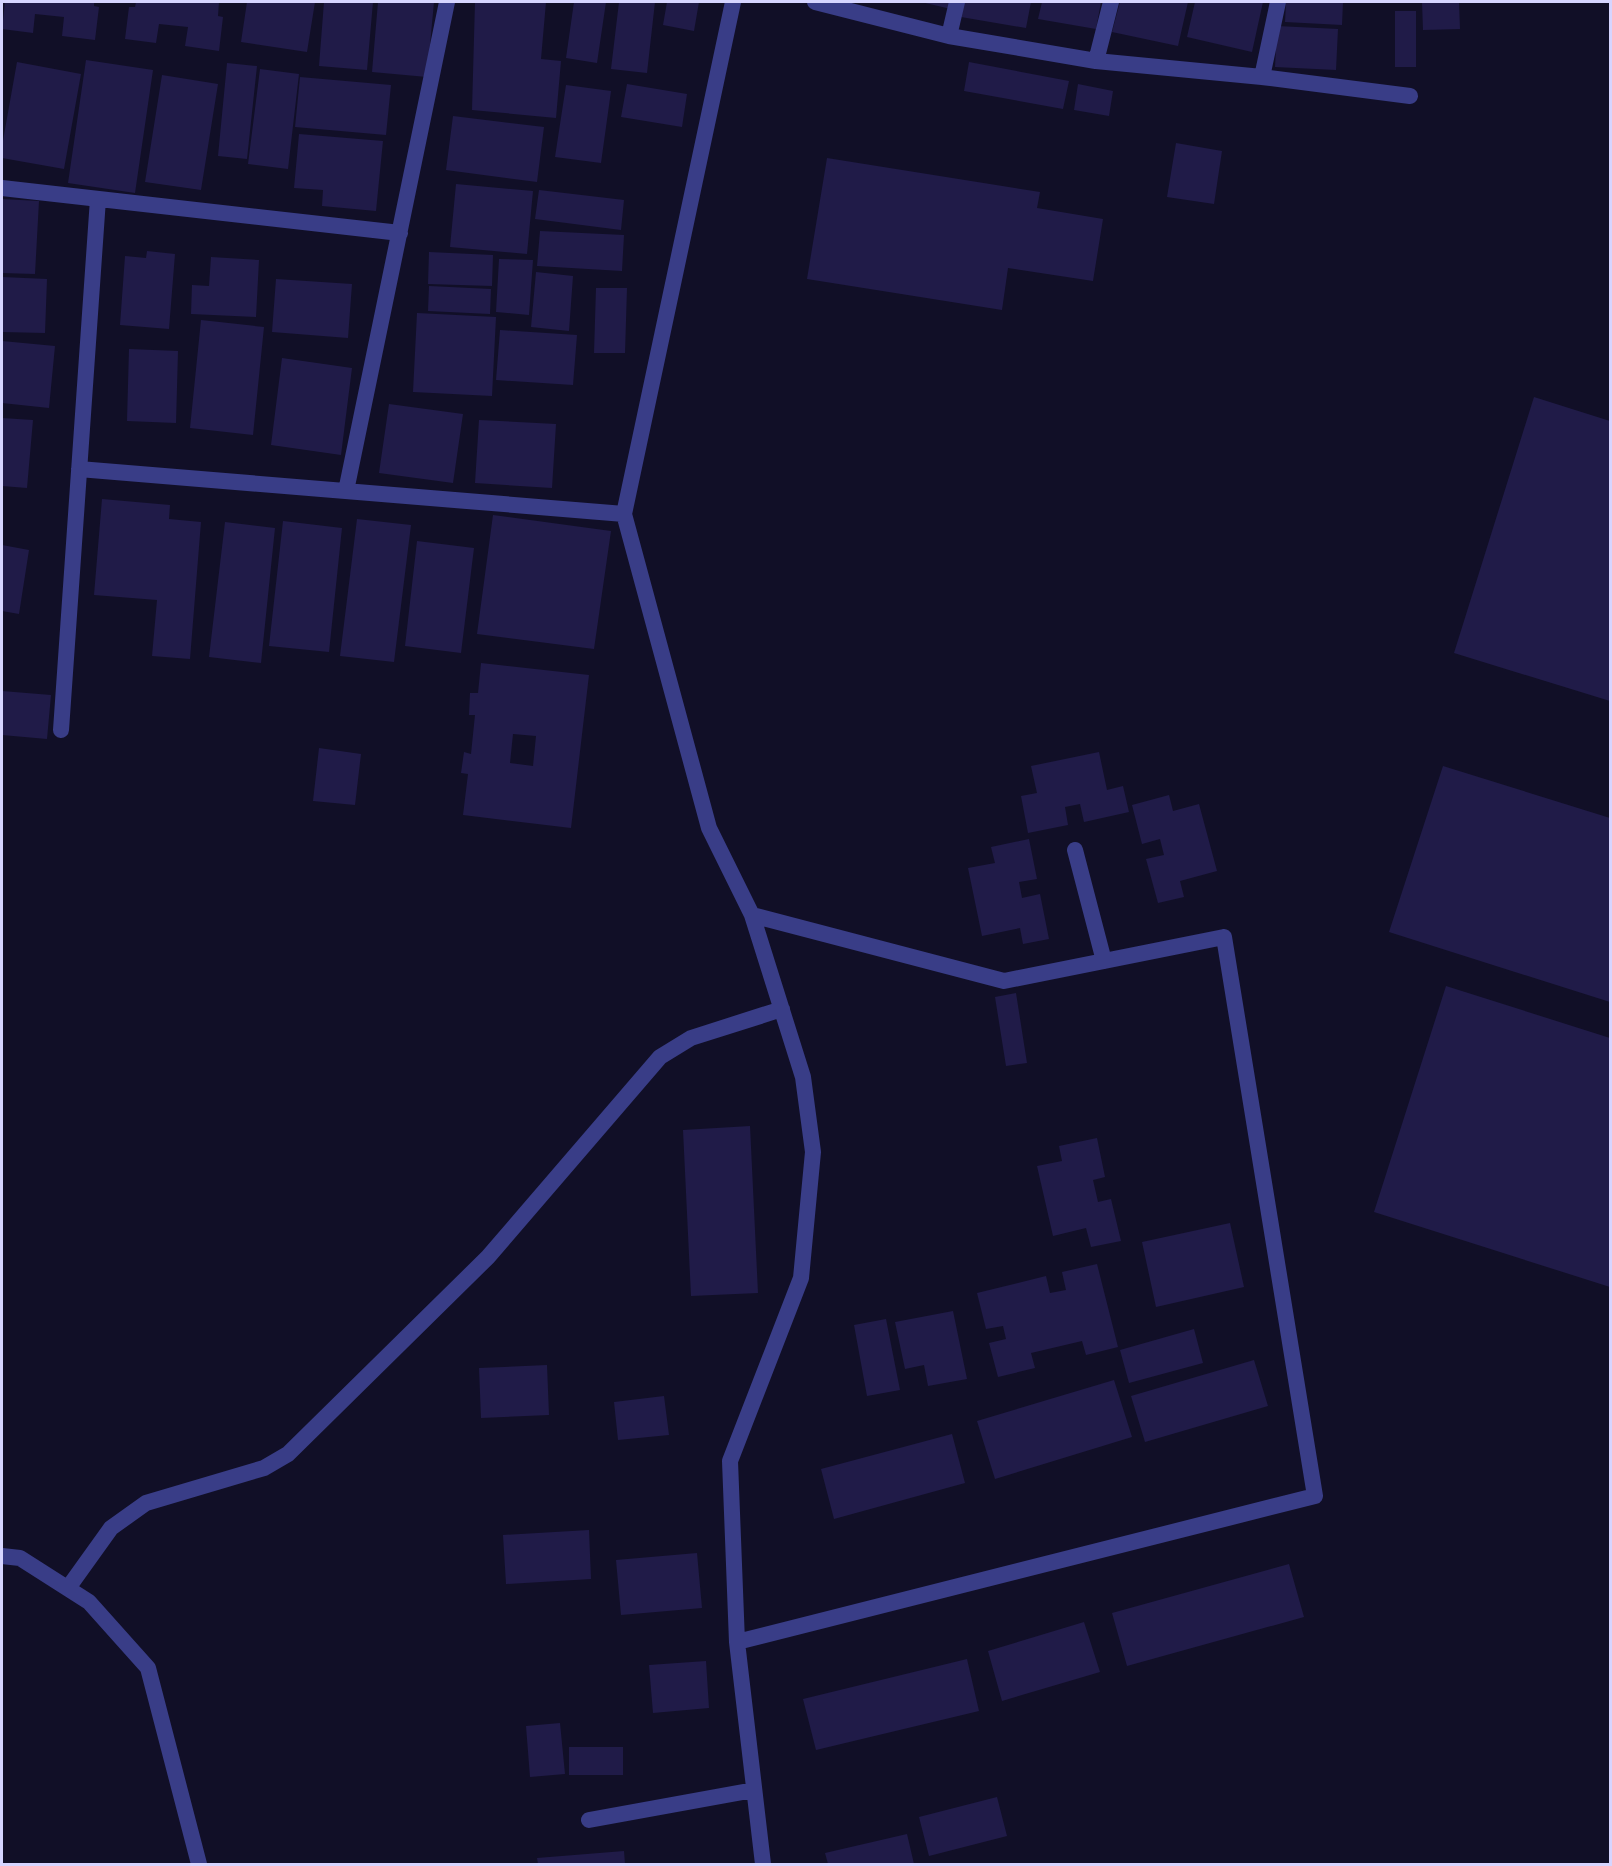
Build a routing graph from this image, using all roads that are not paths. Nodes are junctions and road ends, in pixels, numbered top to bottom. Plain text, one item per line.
1 (447, 2) edge
2 (733, 2) edge
3 (815, 2) edge
4 (957, 2) edge
5 (1111, 2) edge
6 (1278, 2) edge
7 (949, 36) junction
8 (1096, 61) junction
9 (1262, 77) junction
10 (1410, 96) dead end
11 (2, 188) edge
12 (98, 199) junction
13 (400, 233) junction
14 (79, 470) junction
15 (346, 491) junction
16 (624, 514) junction
17 (61, 730) dead end
18 (1075, 850) dead end
19 (752, 915) junction
20 (1104, 961) junction
21 (782, 1009) junction
22 (2, 1556) edge
23 (68, 1588) junction
24 (737, 1642) junction
25 (754, 1790) junction
26 (589, 1820) dead end
27 (198, 1864) edge
28 (763, 1864) edge

1 - 13 street
2 - 16 street
3 - 7 street
4 - 7 street
5 - 8 street
6 - 9 street
7 - 8 street
8 - 9 street
9 - 10 street
11 - 12 street
12 - 13 street
12 - 14 street
13 - 15 street
14 - 15 street
14 - 17 street
15 - 16 street
16 - 19 street
18 - 20 street
19 - 20 street
19 - 21 street
20 - 24 street
21 - 23 street
21 - 24 street
22 - 23 street
23 - 27 street
24 - 25 street
25 - 26 street
25 - 28 street

